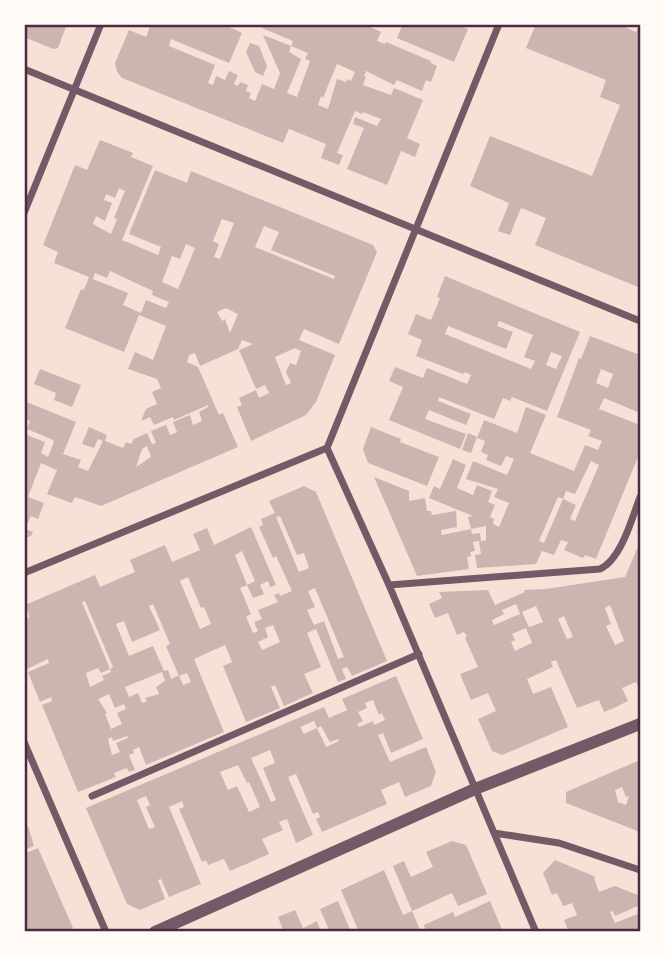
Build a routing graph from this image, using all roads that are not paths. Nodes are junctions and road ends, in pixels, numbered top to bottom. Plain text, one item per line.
1 (101, 24) edge
2 (499, 24) edge
3 (24, 69) edge
4 (76, 90) junction
5 (24, 213) edge
6 (415, 227) junction
7 (640, 321) edge
8 (327, 448) junction
9 (640, 497) edge
10 (24, 573) edge
11 (389, 584) junction
12 (419, 654) junction
13 (640, 724) edge
14 (24, 742) edge
15 (475, 789) junction
16 (92, 796) dead end
17 (494, 833) junction
18 (640, 870) edge
19 (106, 932) edge
20 (155, 932) edge
21 (536, 932) edge

1 - 4 street
2 - 6 street
3 - 4 street
4 - 5 street
4 - 6 street
6 - 7 street
6 - 8 street
8 - 10 street
8 - 11 street
9 - 11 street
11 - 12 street
12 - 15 street
12 - 16 street
13 - 15 street
14 - 19 street
15 - 17 street
15 - 20 street
17 - 18 street
17 - 21 street

